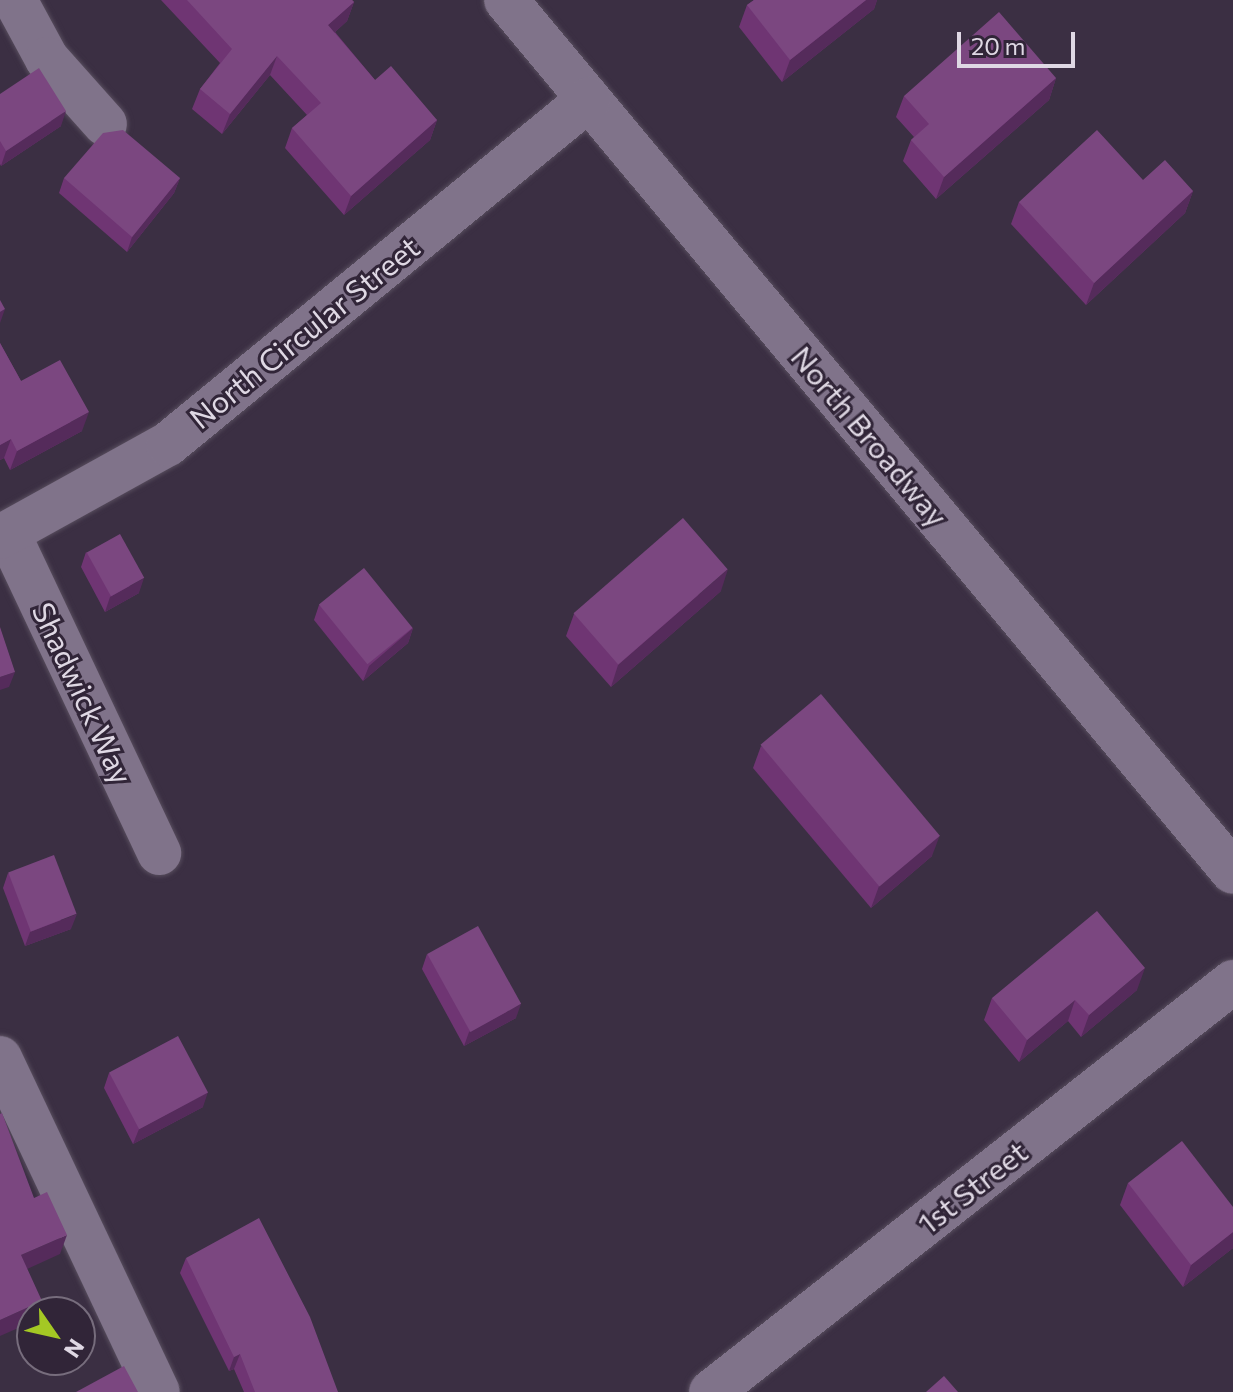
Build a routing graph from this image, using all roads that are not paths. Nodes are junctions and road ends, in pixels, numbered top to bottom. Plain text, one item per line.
1 (15, 0) edge
2 (506, 0) edge
3 (589, 99) junction
4 (105, 124) dead end
5 (4, 535) edge
6 (159, 853) dead end
7 (1233, 872) edge
8 (1233, 982) edge
9 (0, 1058) edge
10 (716, 1390) edge
11 (158, 1392) edge

1 - 4 street
2 - 3 street, North Broadway
3 - 5 street, North Circular Street
3 - 7 street, North Broadway
5 - 6 street, Shadwick Way
8 - 10 street, 1st Street
9 - 11 street

